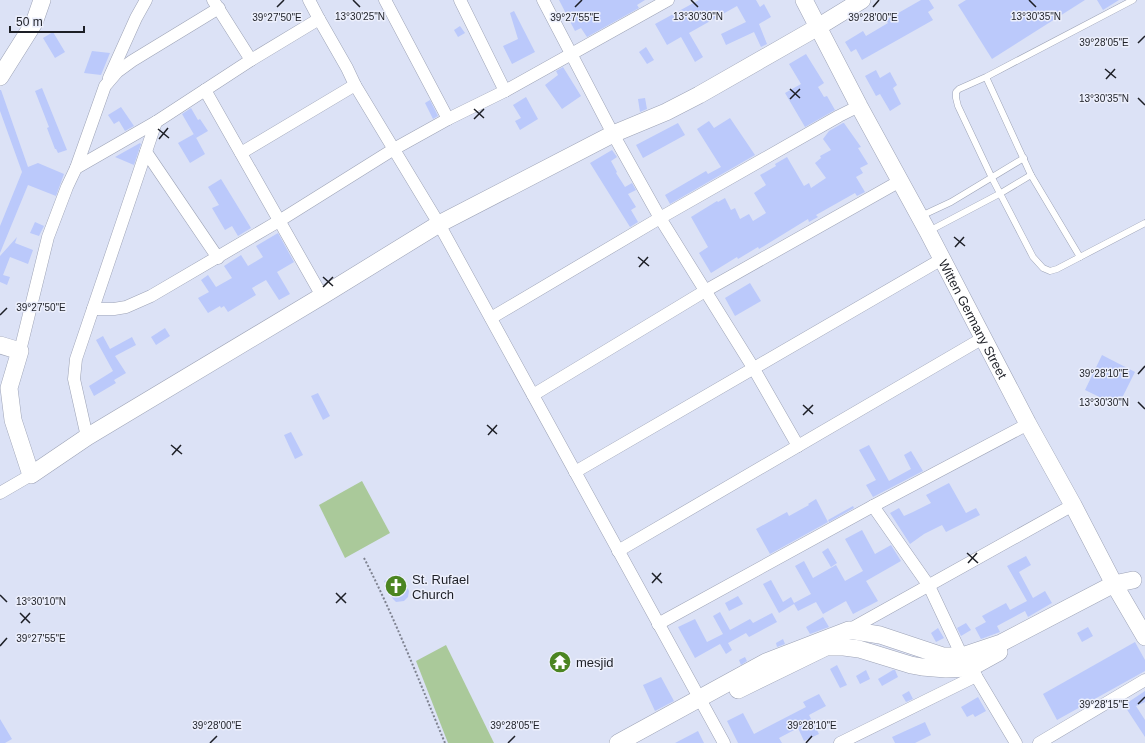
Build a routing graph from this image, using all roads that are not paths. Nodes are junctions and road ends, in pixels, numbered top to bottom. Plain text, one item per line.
1 (42, 0) edge
2 (146, 0) edge
3 (309, 0) edge
4 (385, 0) edge
5 (460, 0) edge
6 (543, 0) edge
7 (668, 0) edge
8 (804, 0) edge
9 (862, 0) edge
10 (1133, 0) edge
11 (216, 4) edge
12 (319, 19) junction
13 (818, 27) junction
14 (570, 54) junction
15 (251, 60) junction
16 (986, 77) junction
17 (0, 78) edge
18 (355, 85) junction
19 (105, 86) junction
20 (205, 90) junction
21 (505, 91) junction
22 (859, 106) junction
23 (448, 119) junction
24 (156, 122) junction
25 (613, 134) junction
26 (394, 148) junction
27 (146, 152) junction
28 (241, 153) junction
29 (1024, 158) junction
30 (76, 168) junction
31 (1031, 175) junction
32 (992, 178) junction
33 (900, 181) junction
34 (1001, 193) junction
35 (919, 217) junction
36 (660, 218) junction
37 (279, 221) junction
38 (1145, 223) edge
39 (439, 224) junction
40 (928, 232) junction
41 (1080, 257) junction
42 (218, 258) junction
43 (942, 259) junction
44 (705, 291) junction
45 (322, 296) junction
46 (93, 309) junction
47 (491, 318) junction
48 (983, 338) junction
49 (0, 345) edge
50 (20, 351) junction
51 (754, 369) junction
52 (533, 396) junction
53 (1028, 424) junction
54 (87, 437) junction
55 (798, 446) junction
56 (575, 472) junction
57 (31, 475) junction
58 (0, 494) edge
59 (1073, 505) junction
60 (872, 506) junction
61 (618, 550) junction
62 (1139, 577) edge
63 (929, 586) junction
64 (1117, 588) junction
65 (658, 624) junction
66 (849, 630) junction
67 (1145, 637) edge
68 (826, 647) junction
69 (969, 667) junction
70 (1145, 680) edge
71 (702, 702) junction
72 (627, 742) edge
73 (724, 743) edge
74 (840, 743) edge
75 (1016, 743) edge
76 (1039, 743) edge

1 - 17 street
2 - 19 street
3 - 12 street
4 - 23 street
5 - 21 street
6 - 14 street
7 - 14 street
8 - 13 street, Witten Germany Street
9 - 13 street
10 - 16 lane
11 - 15 street
11 - 19 street
12 - 15 street
12 - 18 street
13 - 22 street, Witten Germany Street
13 - 25 street
14 - 21 street
14 - 25 street
15 - 20 street
16 - 29 lane
16 - 32 lane
18 - 26 street
18 - 28 street
19 - 30 street
20 - 24 street
20 - 28 street
21 - 23 street
22 - 33 street, Witten Germany Street
22 - 36 street
23 - 26 street
24 - 27 street
24 - 30 street
25 - 36 street
25 - 39 street
26 - 37 street
26 - 39 street
27 - 42 street
27 - 46 street
28 - 37 street
29 - 31 lane
29 - 32 lane
30 - 50 street
31 - 34 lane
31 - 41 lane
32 - 34 lane
32 - 35 lane
33 - 35 street, Witten Germany Street
33 - 44 street
34 - 40 lane
34 - 41 lane
35 - 40 street, Witten Germany Street
36 - 44 street
36 - 47 street
37 - 42 street
37 - 45 street
38 - 41 lane
39 - 45 street
39 - 47 street
40 - 43 street, Witten Germany Street
42 - 46 street
43 - 48 street, Witten Germany Street
43 - 51 street
44 - 51 street
44 - 52 street
45 - 54 street
46 - 54 street
47 - 52 street
48 - 53 street, Witten Germany Street
48 - 55 street
49 - 50 street
50 - 57 street
51 - 55 street
51 - 56 street
52 - 56 street
53 - 59 street, Witten Germany Street
53 - 60 street
54 - 57 street
55 - 61 street
56 - 61 street
57 - 58 street
59 - 63 street
59 - 64 street, Witten Germany Street
60 - 63 street
60 - 65 street
61 - 65 street
62 - 64 street
63 - 66 street
63 - 69 street
64 - 67 street, Witten Germany Street
64 - 69 street
65 - 71 street
66 - 68 street
66 - 69 street
66 - 71 street
68 - 69 street
68 - 71 street
69 - 74 street
69 - 75 street
70 - 76 street
71 - 72 street
71 - 73 street

